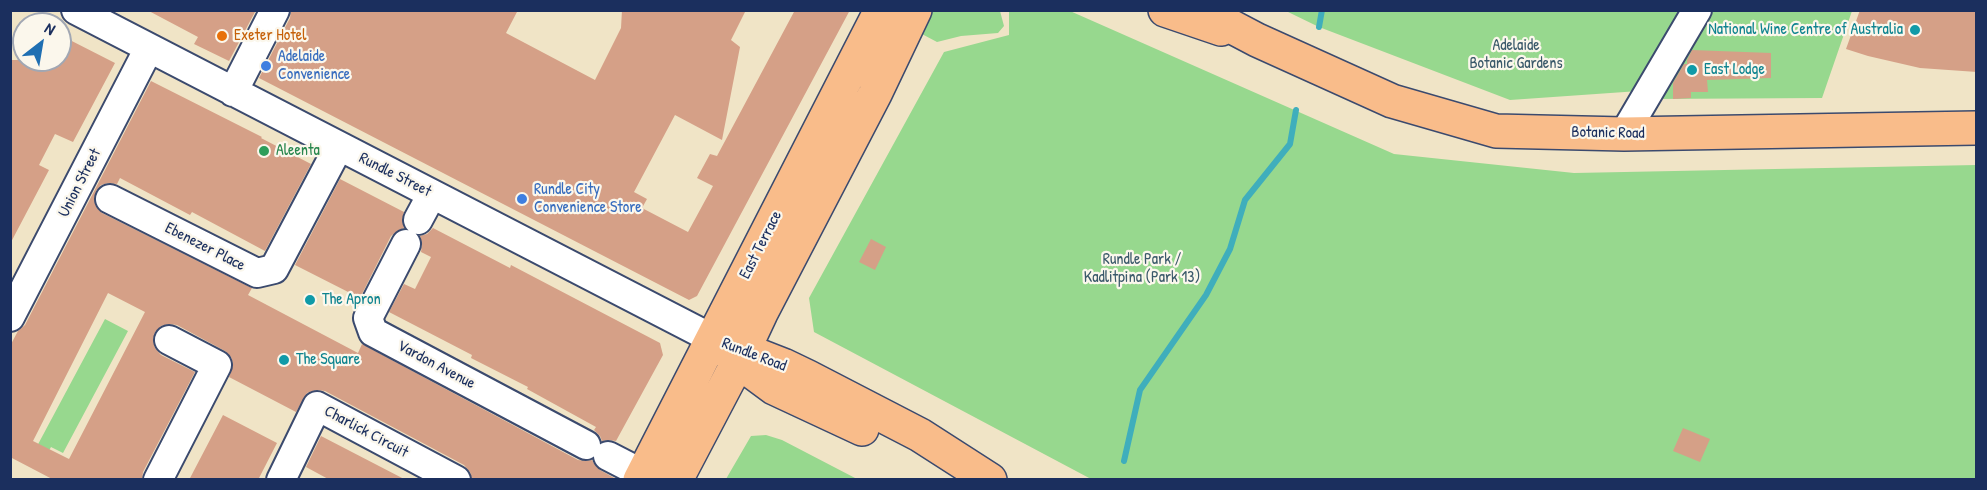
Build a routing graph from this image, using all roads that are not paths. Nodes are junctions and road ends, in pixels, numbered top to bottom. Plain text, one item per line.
1 (76, 10) edge
2 (275, 10) edge
3 (881, 10) edge
4 (915, 10) edge
5 (1165, 10) edge
6 (1200, 10) edge
7 (1697, 10) edge
8 (1257, 40) junction
9 (149, 48) junction
10 (846, 80) junction
11 (233, 92) junction
12 (875, 94) junction
13 (1977, 128) edge
14 (1624, 134) junction
15 (339, 146) junction
16 (93, 190) junction
17 (432, 194) junction
18 (10, 317) edge
19 (713, 339) junction
20 (169, 340) dead end
21 (741, 356) junction
22 (649, 478) edge
23 (158, 480) edge
24 (280, 480) edge
25 (456, 480) edge
26 (676, 480) edge
27 (972, 480) edge
28 (990, 480) edge

1 - 9 street, Rundle Street
2 - 11 street
3 - 10 main road, East Terrace
4 - 12 main road, East Terrace
5 - 8 main road, Botanic Road
6 - 8 main road, Botanic Road
7 - 14 street
8 - 14 main road, Botanic Road
9 - 11 street, Rundle Street
9 - 16 street, Union Street
10 - 12 main road
10 - 19 main road, East Terrace
11 - 15 street, Rundle Street
12 - 21 main road, East Terrace
13 - 14 main road, Botanic Road
15 - 16 street, Ebenezer Place
15 - 17 street, Rundle Street
16 - 18 street, Union Street
17 - 19 street, Rundle Street
17 - 22 street, Vardon Avenue
19 - 21 main road, Rundle Road
19 - 22 main road, East Terrace
20 - 23 street
21 - 26 main road, East Terrace
21 - 27 main road, Rundle Road
21 - 28 main road, Rundle Road
24 - 25 street, Charlick Circuit

